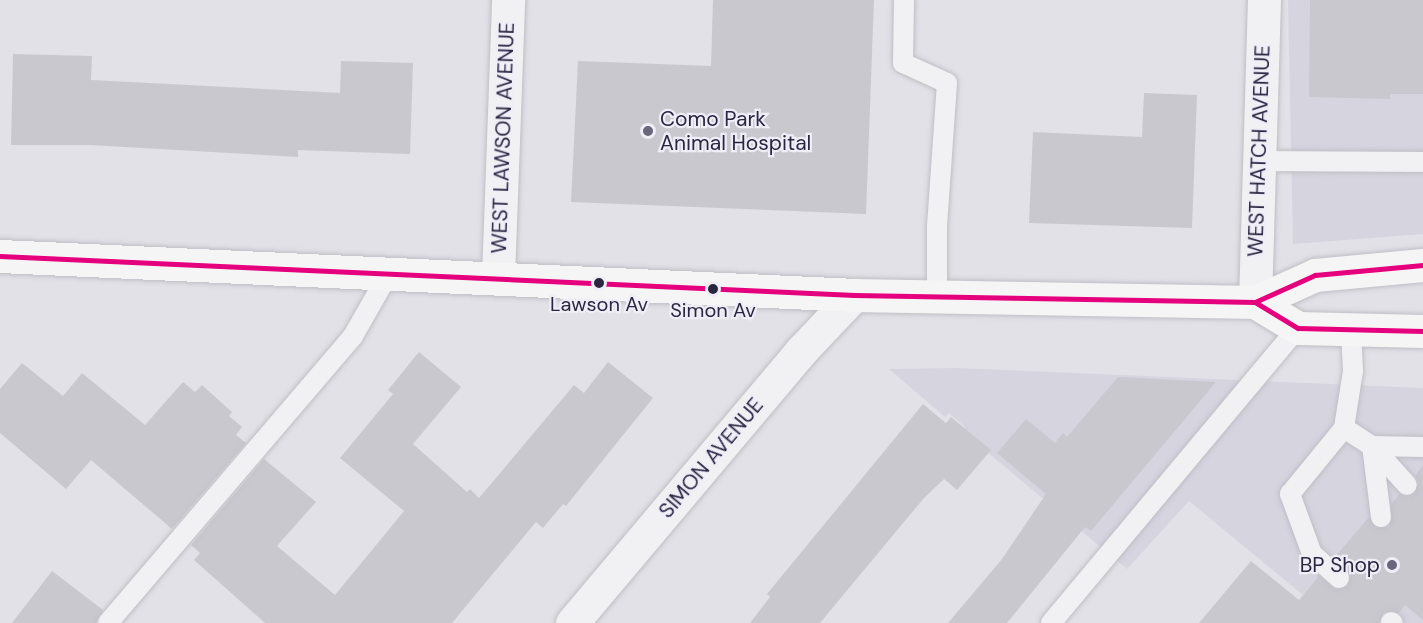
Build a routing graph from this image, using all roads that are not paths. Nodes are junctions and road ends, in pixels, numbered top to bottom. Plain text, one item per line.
1 (508, 0) edge
2 (904, 0) edge
3 (1264, 0) edge
4 (1259, 161) junction
5 (1423, 162) edge
6 (0, 256) edge
7 (1423, 266) edge
8 (389, 273) junction
9 (498, 277) junction
10 (854, 295) junction
11 (937, 297) junction
12 (1255, 303) junction
13 (1298, 328) junction
14 (1351, 330) junction
15 (1423, 331) edge
16 (1344, 428) junction
17 (1372, 446) junction
18 (1423, 447) edge
19 (1407, 485) dead end
20 (1381, 517) dead end
21 (1339, 578) dead end
22 (108, 623) edge
23 (572, 623) edge
24 (1051, 623) edge

1 - 9 street, WEST LAWSON AVENUE
2 - 11 lane
3 - 4 street, WEST HATCH AVENUE
4 - 5 lane
4 - 12 street, WEST HATCH AVENUE
6 - 8 main road
7 - 12 main road
8 - 9 main road
8 - 22 lane
9 - 10 main road
10 - 11 main road
10 - 23 street, SIMON AVENUE
11 - 12 main road
12 - 13 main road
13 - 14 main road
13 - 24 lane
14 - 15 main road
14 - 16 lane
16 - 17 lane
16 - 21 lane
17 - 18 lane
17 - 19 lane
17 - 20 lane

